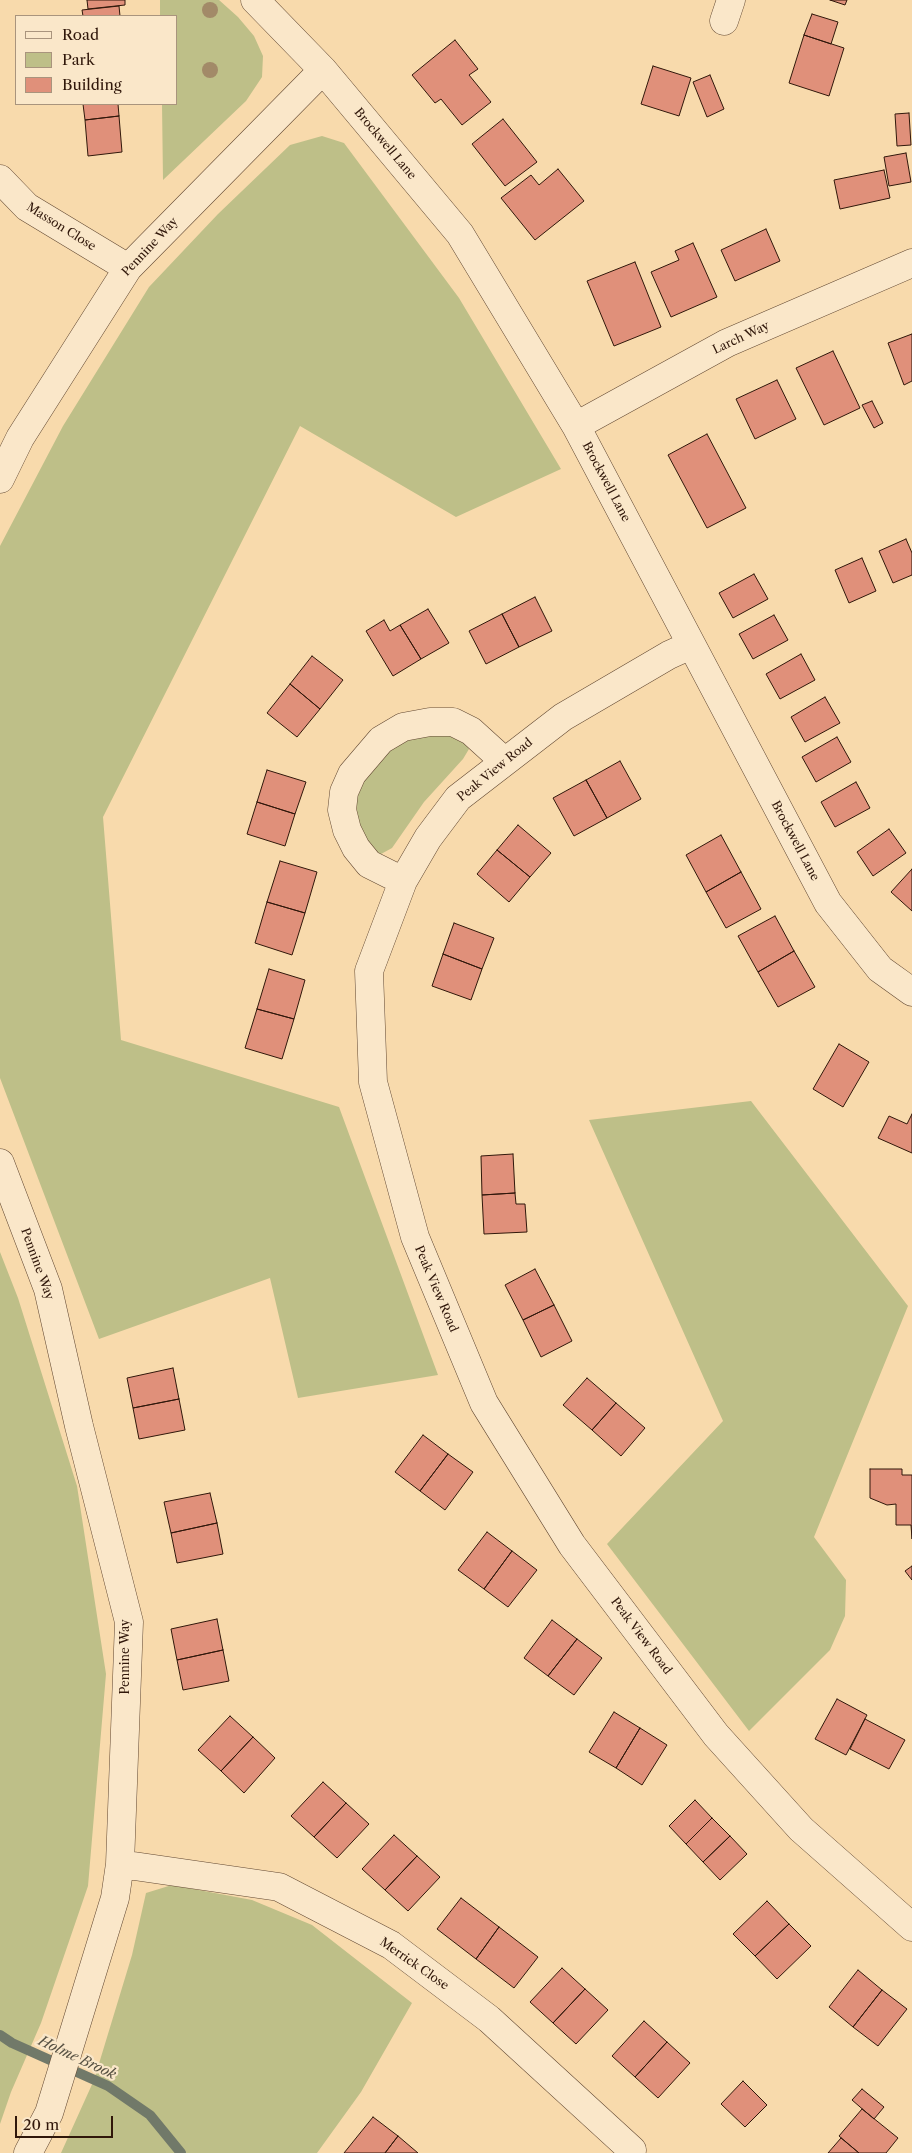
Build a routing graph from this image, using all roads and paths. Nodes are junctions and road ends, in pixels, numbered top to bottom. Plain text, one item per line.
1 (255, 0) edge
2 (323, 70) junction
3 (0, 179) edge
4 (912, 263) edge
5 (128, 268) junction
6 (576, 426) junction
7 (0, 479) edge
8 (691, 645) junction
9 (504, 761) junction
10 (403, 881) junction
11 (912, 992) edge
12 (0, 1164) edge
13 (120, 1864) junction
14 (912, 1927) edge
15 (632, 2150) dead end
16 (28, 2153) edge

1 - 2 street, Brockwell Lane
2 - 5 street, Pennine Way
2 - 6 street, Brockwell Lane
3 - 5 street, Masson Close
4 - 6 street, Larch Way
5 - 7 street, Pennine Way
6 - 8 street, Brockwell Lane
8 - 9 street, Peak View Road
8 - 11 street, Brockwell Lane
9 - 10 street, Peak View Road
9 - 10 street
10 - 14 street, Peak View Road
12 - 13 street, Pennine Way
13 - 15 street, Merrick Close
13 - 16 street, Pennine Way

